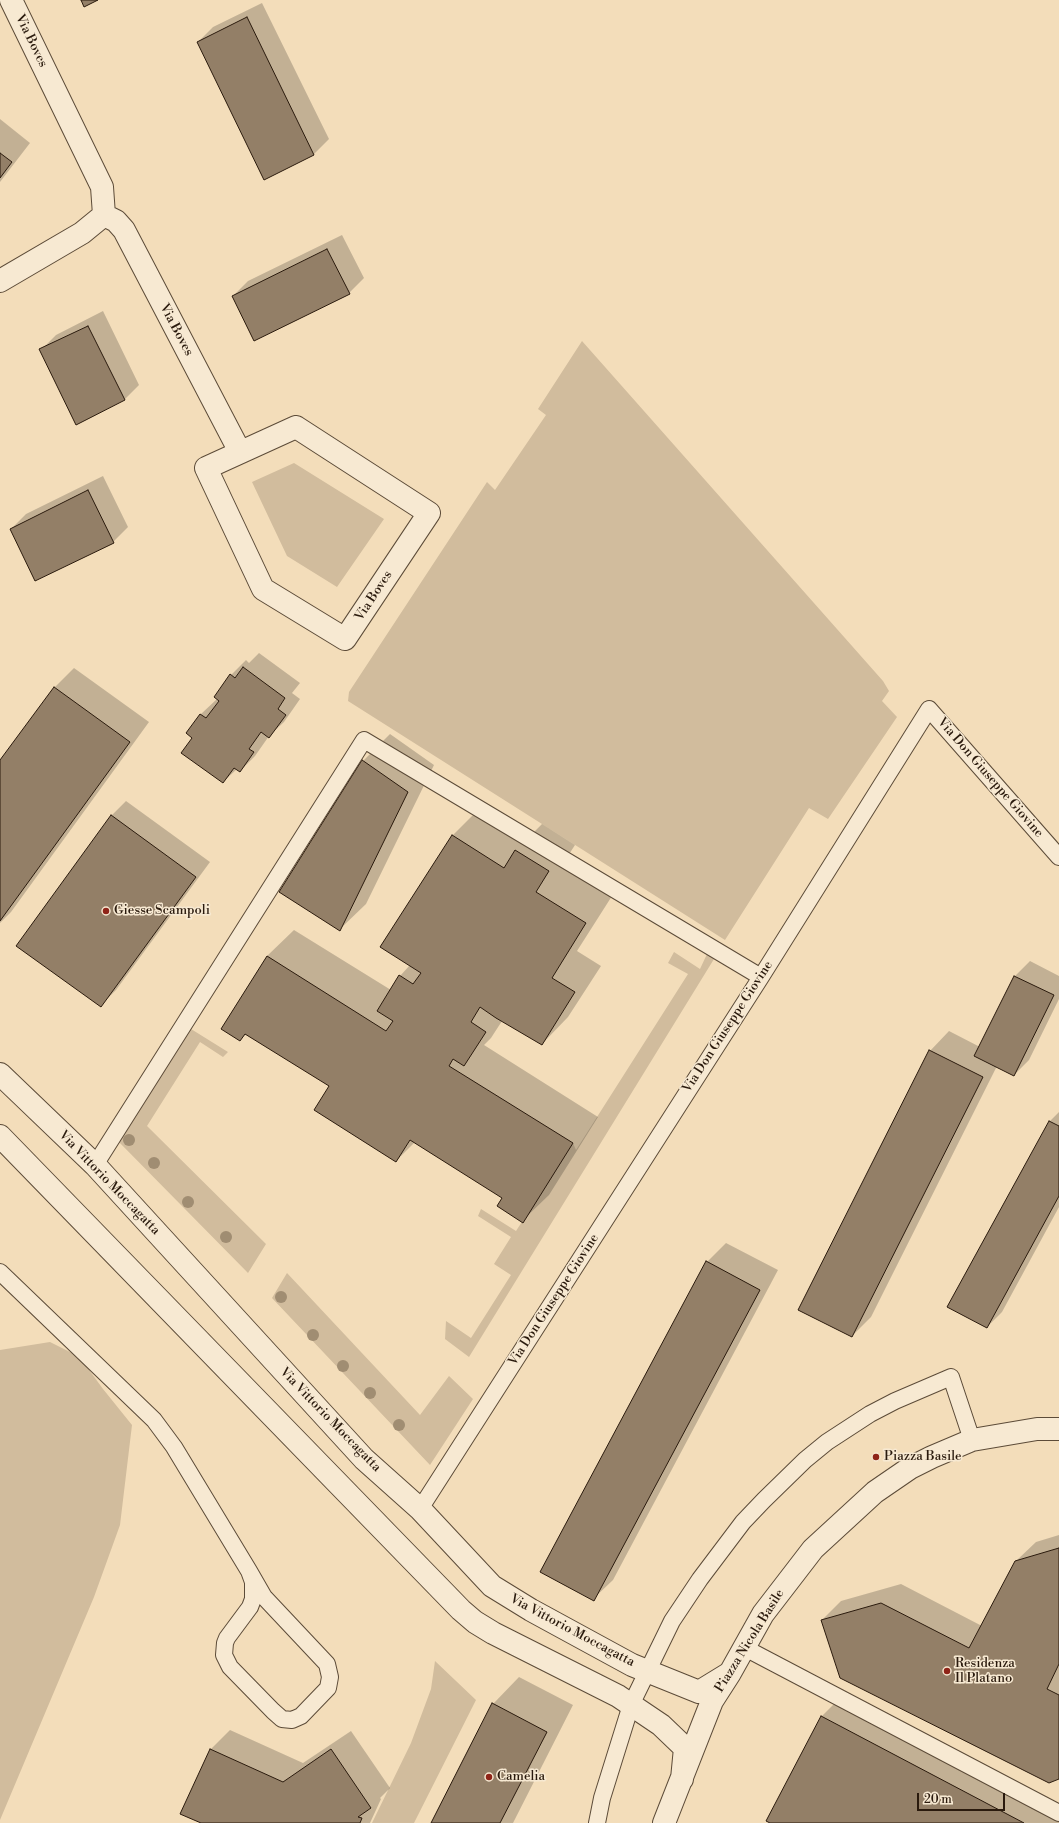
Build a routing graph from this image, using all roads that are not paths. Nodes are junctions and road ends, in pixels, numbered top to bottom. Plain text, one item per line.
1 (11, 0) edge
2 (104, 215) junction
3 (0, 282) edge
4 (240, 452) junction
5 (1059, 857) edge
6 (761, 977) junction
7 (0, 1074) edge
8 (0, 1136) edge
9 (95, 1166) junction
10 (0, 1272) edge
11 (1059, 1429) edge
12 (972, 1440) junction
13 (420, 1509) junction
14 (249, 1571) junction
15 (743, 1647) junction
16 (647, 1671) junction
17 (730, 1673) junction
18 (631, 1705) junction
19 (682, 1779) junction
20 (1059, 1812) edge
21 (597, 1823) edge
22 (664, 1823) edge

1 - 2 street, Via Boves
2 - 3 street
2 - 4 street, Via Boves
4 - 4 street, Via Boves
5 - 6 lane, Via Don Giuseppe Giovine
6 - 9 lane
6 - 13 lane, Via Don Giuseppe Giovine
7 - 9 street, Via Vittorio Moccagatta
8 - 18 street
9 - 13 street, Via Vittorio Moccagatta
10 - 14 lane
11 - 12 street, Piazza Nicola Basile
12 - 15 street, Piazza Nicola Basile
12 - 16 lane
13 - 16 street, Via Vittorio Moccagatta
14 - 14 lane
15 - 17 street, Piazza Nicola Basile
15 - 20 lane
16 - 17 street, Via Vittorio Moccagatta
16 - 18 lane
17 - 19 street, Piazza Nicola Basile
18 - 19 street
18 - 21 lane
19 - 22 street, Piazza Nicola Basile

